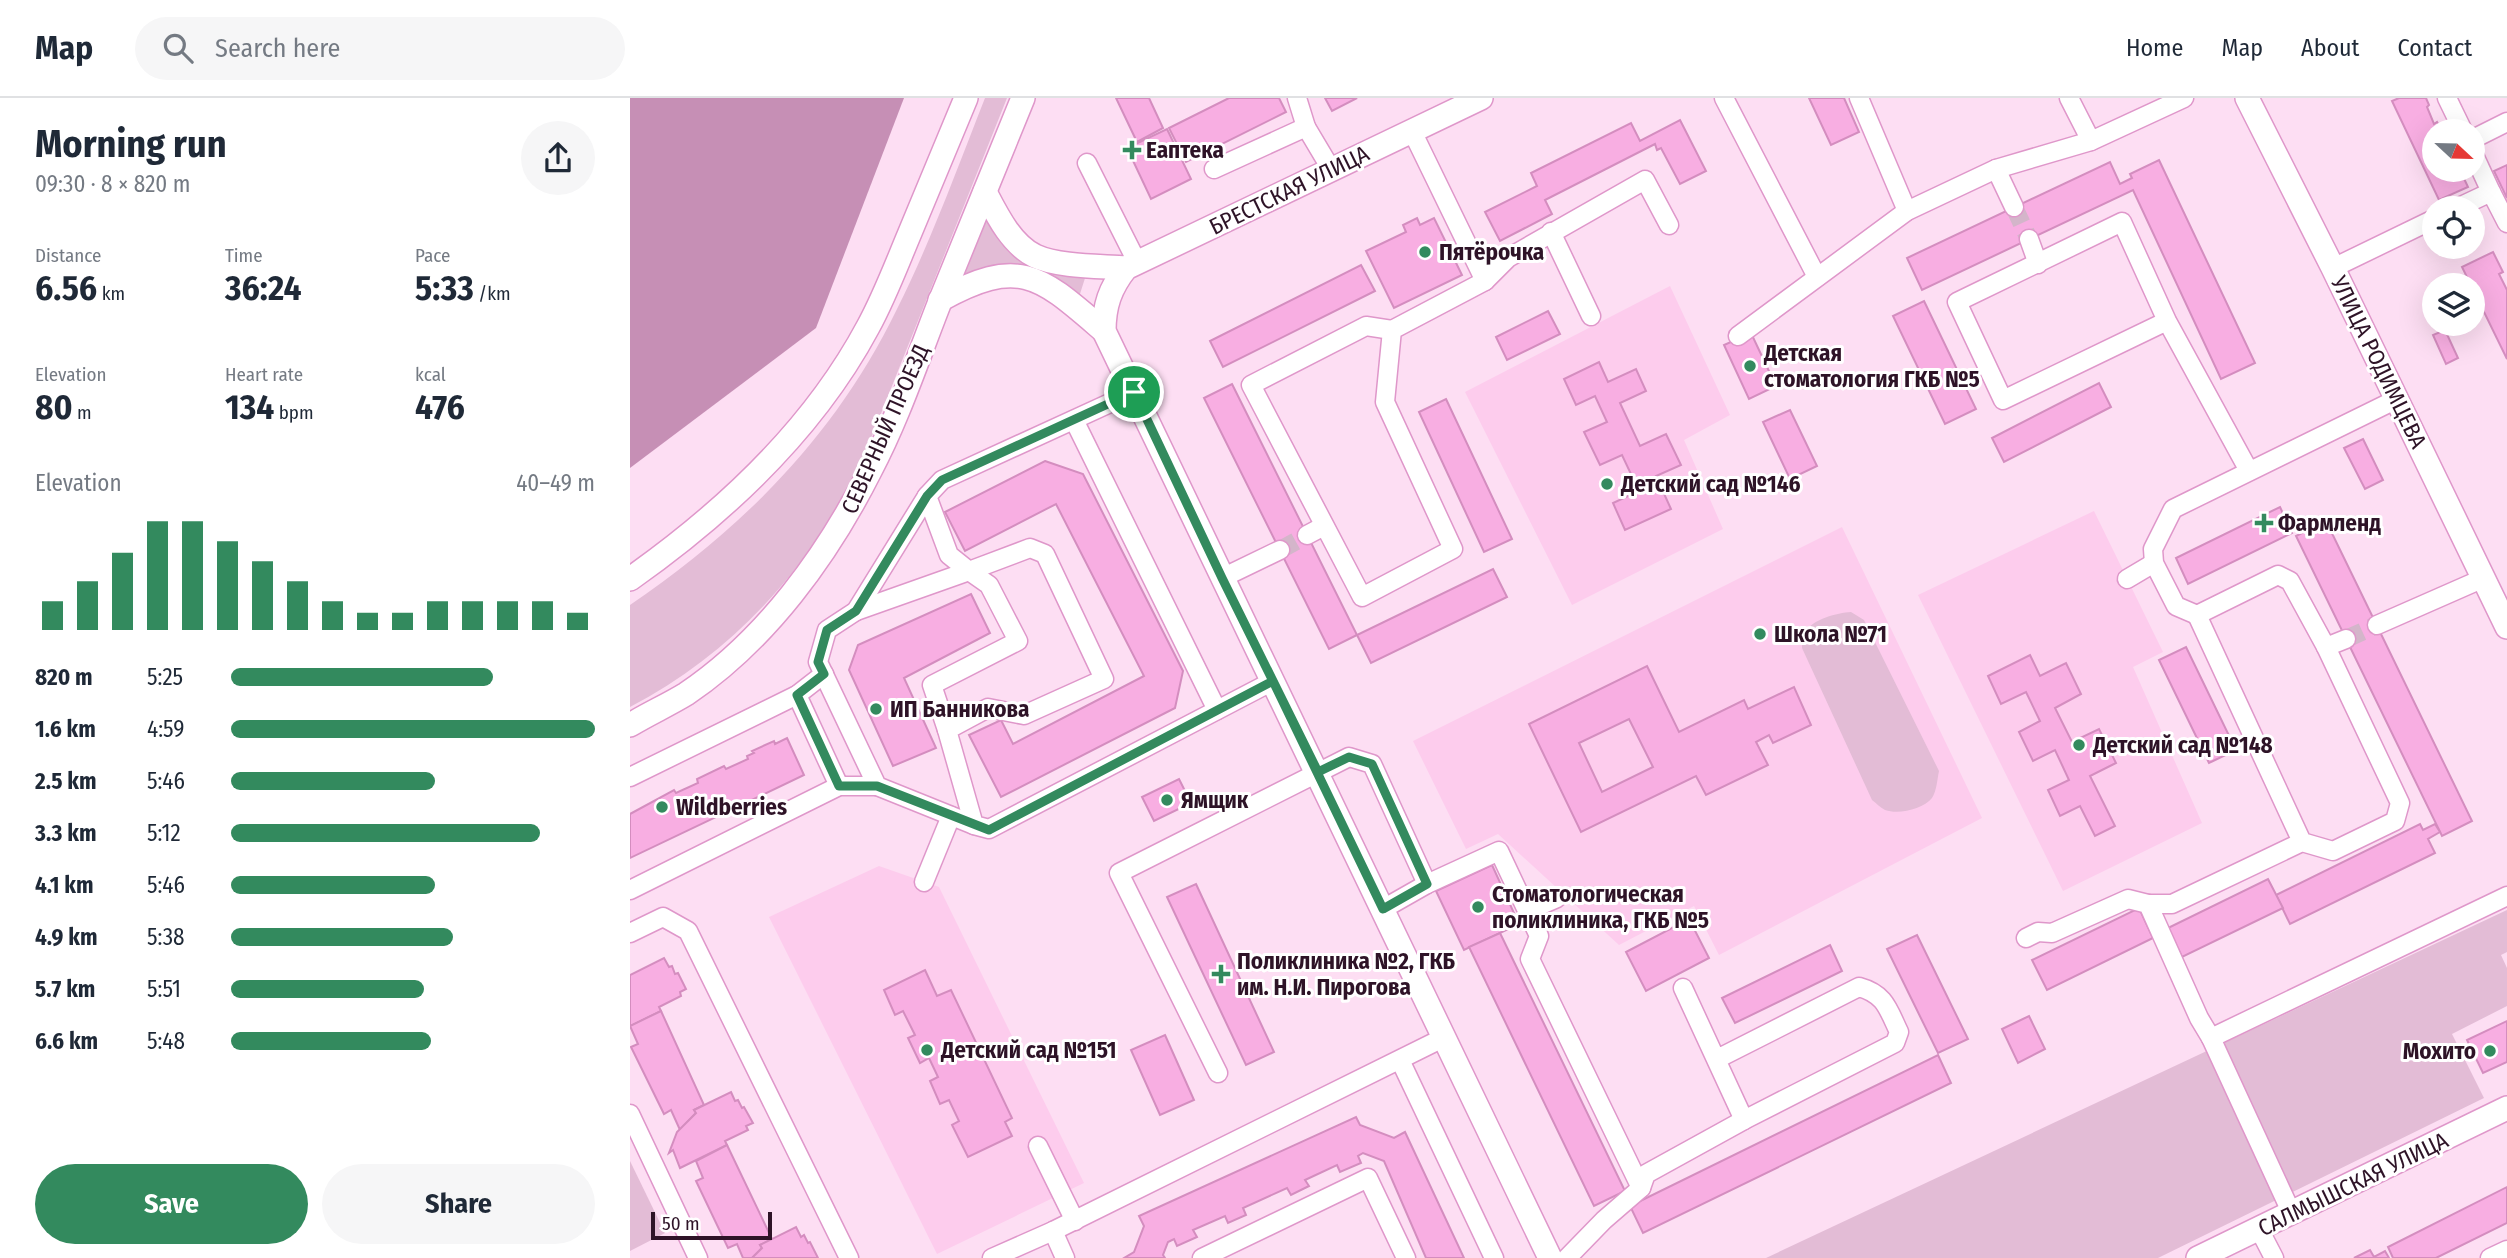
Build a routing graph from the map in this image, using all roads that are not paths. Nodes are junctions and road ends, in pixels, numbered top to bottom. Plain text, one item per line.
1 (966, 98) edge
2 (1023, 98) edge
3 (1297, 98) edge
4 (1481, 98) edge
5 (1724, 98) edge
6 (1859, 98) edge
7 (2069, 98) edge
8 (2184, 98) edge
9 (2247, 98) edge
10 (2447, 98) edge
11 (2457, 119) edge
12 (2507, 122) edge
13 (1306, 127) junction
14 (1412, 131) junction
15 (2485, 133) edge
16 (2091, 141) junction
17 (1087, 163) dead end
18 (1214, 169) dead end
19 (1331, 169) junction
20 (1996, 169) junction
21 (2485, 179) edge
22 (985, 192) junction
23 (2491, 192) junction
24 (2482, 196) edge
25 (2014, 207) tunnel mouth
26 (1907, 211) junction
27 (2507, 222) edge
28 (1669, 225) dead end
29 (2422, 225) edge
30 (1551, 232) junction
31 (2029, 239) tunnel mouth
32 (2038, 264) junction
33 (1132, 265) junction
34 (2333, 268) junction
35 (1817, 277) junction
36 (1485, 281) junction
37 (940, 300) junction
38 (1591, 316) dead end
39 (2168, 321) junction
40 (1392, 330) junction
41 (1104, 331) junction
42 (1738, 335) dead end
43 (1134, 392) junction
44 (2397, 399) junction
45 (1074, 420) junction
46 (2249, 471) junction
47 (927, 496) junction
48 (1324, 526) junction
49 (1307, 535) tunnel mouth
50 (1280, 550) tunnel mouth
51 (2154, 563) junction
52 (969, 571) junction
53 (1222, 578) junction
54 (2484, 578) junction
55 (630, 579) edge
56 (2127, 579) dead end
57 (856, 611) junction
58 (2197, 615) junction
59 (2377, 625) tunnel mouth
60 (2507, 627) edge
61 (2346, 639) tunnel mouth
62 (2326, 647) junction
63 (824, 674) junction
64 (1273, 681) junction
65 (797, 695) junction
66 (1217, 710) junction
67 (630, 725) edge
68 (947, 730) junction
69 (1318, 772) junction
70 (630, 777) edge
71 (839, 786) junction
72 (877, 786) junction
73 (951, 816) junction
74 (974, 825) junction
75 (2302, 842) junction
76 (924, 882) dead end
77 (1427, 884) junction
78 (630, 890) edge
79 (2507, 896) edge
80 (1557, 898) dead end
81 (2148, 904) junction
82 (1383, 909) junction
83 (1527, 911) junction
84 (630, 933) edge
85 (2026, 938) dead end
86 (1683, 988) dead end
87 (1445, 1037) junction
88 (2211, 1038) junction
89 (1717, 1059) junction
90 (1400, 1060) junction
91 (1218, 1073) dead end
92 (2507, 1108) edge
93 (630, 1114) edge
94 (1744, 1120) junction
95 (1038, 1146) dead end
96 (1641, 1188) junction
97 (2292, 1214) junction
98 (1075, 1220) junction
99 (2259, 1229) junction
100 (1053, 1231) junction
101 (2507, 1250) edge
102 (698, 1258) edge
103 (849, 1258) edge
104 (992, 1258) edge
105 (1065, 1258) edge
106 (1202, 1258) edge
107 (1406, 1258) edge
108 (1494, 1258) edge
109 (1549, 1258) edge
110 (1567, 1258) edge
111 (2198, 1258) edge
112 (2274, 1258) edge
113 (2490, 1258) edge

1 - 55 main road
2 - 22 main road, СЕВЕРНЫЙ ПРОЕЗД
3 - 13 lane
4 - 14 main road, БРЕСТСКАЯ УЛИЦА
5 - 35 lane
6 - 26 lane
7 - 16 lane
8 - 16 lane
9 - 34 main road, УЛИЦА РОДИМЦЕВА
10 - 11 lane
12 - 15 lane
13 - 18 lane
13 - 19 lane
14 - 19 main road, БРЕСТСКАЯ УЛИЦА
14 - 36 lane
16 - 20 lane
17 - 33 lane
19 - 33 main road, БРЕСТСКАЯ УЛИЦА
20 - 25 lane
20 - 26 lane
21 - 23 lane
22 - 33 main road
22 - 37 main road, СЕВЕРНЫЙ ПРОЕЗД
23 - 24 lane
23 - 27 lane
26 - 35 lane
28 - 30 lane
29 - 34 lane
30 - 36 lane
30 - 38 lane
31 - 32 lane
32 - 39 lane
32 - 39 lane
33 - 41 main road
34 - 44 main road, УЛИЦА РОДИМЦЕВА
35 - 42 lane
36 - 40 lane
37 - 41 main road
37 - 67 main road, СЕВЕРНЫЙ ПРОЕЗД
39 - 46 lane
40 - 48 lane
40 - 48 lane
41 - 43 main road
43 - 45 lane
43 - 53 main road
44 - 46 lane
44 - 54 main road, УЛИЦА РОДИМЦЕВА
45 - 47 lane
45 - 66 lane
46 - 51 lane
47 - 52 lane
47 - 57 lane
48 - 49 lane
50 - 53 lane
51 - 56 lane
51 - 58 lane
52 - 57 lane
52 - 68 lane
52 - 68 lane
53 - 64 main road
54 - 59 lane
54 - 60 main road, УЛИЦА РОДИМЦЕВА
57 - 63 lane
58 - 62 lane
58 - 75 lane
61 - 62 lane
62 - 75 lane
63 - 65 lane
63 - 72 lane
64 - 66 lane
64 - 69 main road
65 - 70 lane
65 - 71 lane
66 - 74 lane
68 - 74 lane
69 - 77 lane
69 - 82 main road
69 - 91 lane
71 - 72 lane
71 - 78 lane
72 - 73 lane
73 - 74 lane
73 - 76 lane
75 - 81 lane
77 - 82 lane
77 - 83 lane
79 - 88 lane
80 - 83 lane
81 - 85 lane
81 - 88 lane
82 - 87 main road
83 - 96 lane
84 - 103 lane
86 - 89 lane
87 - 90 lane
87 - 109 main road
88 - 97 lane
89 - 94 lane
89 - 94 lane
90 - 98 lane
90 - 108 lane
92 - 97 main road, САЛМЫШСКАЯ УЛИЦА
93 - 102 lane
94 - 96 lane
95 - 98 lane
96 - 110 lane
97 - 99 main road, САЛМЫШСКАЯ УЛИЦА
98 - 100 lane
99 - 111 main road, САЛМЫШСКАЯ УЛИЦА
99 - 112 lane
100 - 104 lane
100 - 105 lane
101 - 113 lane
106 - 107 lane

